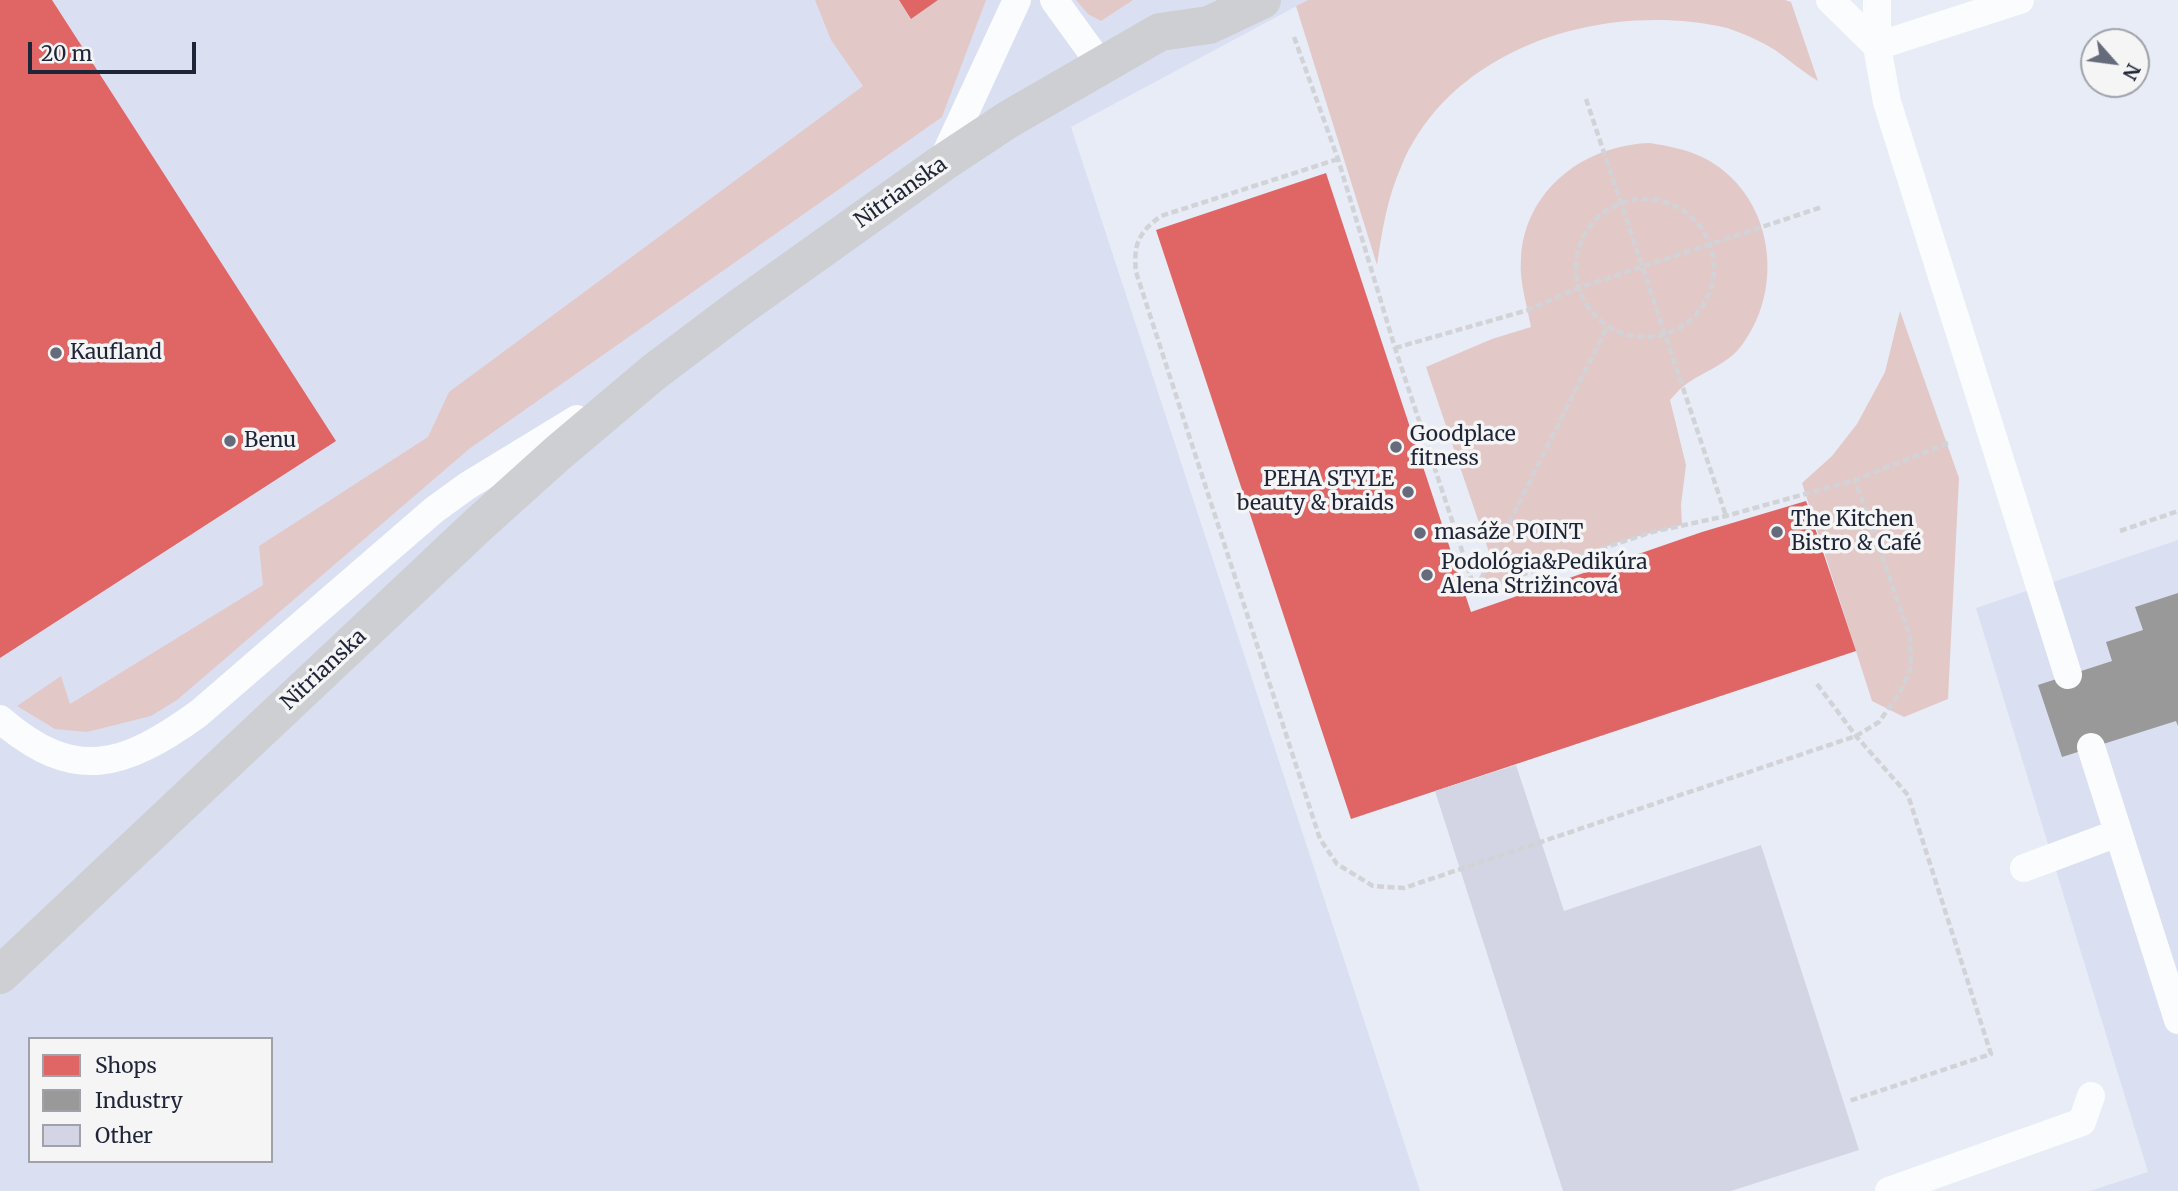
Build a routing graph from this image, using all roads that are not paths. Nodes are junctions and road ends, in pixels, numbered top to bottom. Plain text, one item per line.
1 (1017, 0) edge
2 (1054, 0) edge
3 (1262, 0) edge
4 (1830, 0) edge
5 (1877, 0) edge
6 (2020, 0) edge
7 (1983, 6) edge
8 (1168, 16) edge
9 (1877, 46) junction
10 (1101, 65) junction
11 (941, 164) junction
12 (654, 372) junction
13 (2068, 675) dead end
14 (0, 719) edge
15 (2091, 747) dead end
16 (2118, 832) junction
17 (2024, 868) dead end
18 (0, 975) edge
19 (2178, 1020) edge
20 (2091, 1096) dead end
21 (1889, 1191) edge

1 - 11 lane
2 - 10 lane
3 - 8 main road, Nitrianska
4 - 9 lane
5 - 9 lane
6 - 7 lane
7 - 9 lane
8 - 10 main road, Nitrianska
9 - 13 lane
10 - 11 main road, Nitrianska
11 - 12 main road, Nitrianska
12 - 14 lane, Nitrianska
12 - 18 main road, Nitrianska
15 - 16 lane
16 - 17 lane
16 - 19 lane
20 - 21 lane

